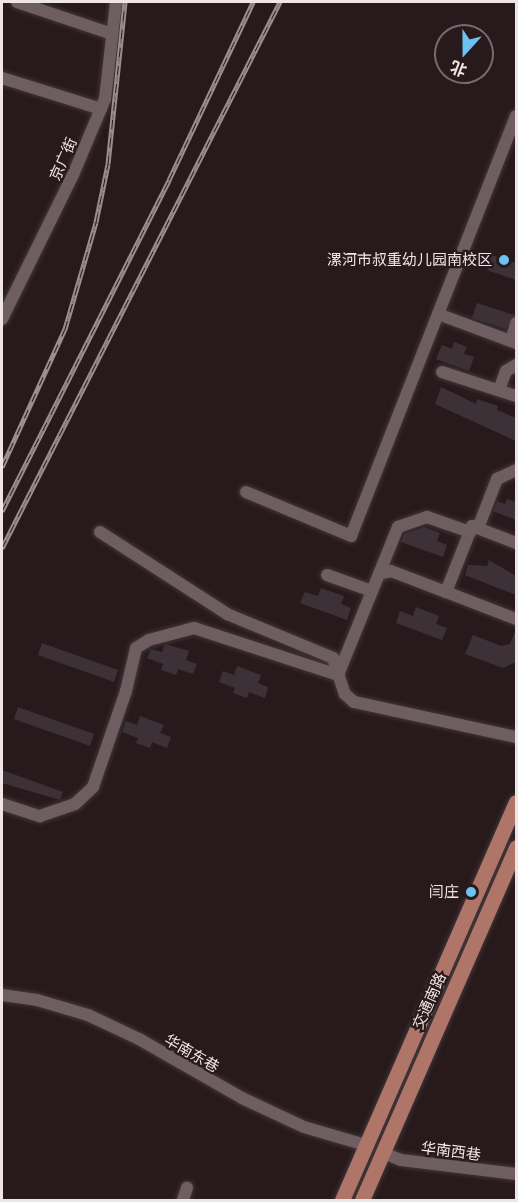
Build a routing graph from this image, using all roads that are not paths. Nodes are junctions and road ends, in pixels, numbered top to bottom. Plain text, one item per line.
1 (17, 2) edge
2 (116, 2) edge
3 (112, 34) junction
4 (2, 78) edge
5 (101, 110) junction
6 (516, 116) edge
7 (438, 314) junction
8 (2, 318) edge
9 (516, 323) edge
10 (514, 342) edge
11 (516, 365) edge
12 (442, 372) dead end
13 (499, 390) junction
14 (516, 396) edge
15 (516, 471) edge
16 (246, 492) dead end
17 (474, 530) junction
18 (100, 532) dead end
19 (516, 543) edge
20 (379, 574) junction
21 (327, 575) dead end
22 (372, 591) junction
23 (446, 592) junction
24 (516, 619) edge
25 (338, 675) junction
26 (516, 737) edge
27 (516, 802) edge
28 (2, 804) edge
29 (516, 847) edge
30 (2, 995) edge
31 (366, 1145) junction
32 (383, 1153) junction
33 (516, 1174) edge
34 (342, 1200) edge
35 (362, 1200) edge

1 - 3 street
2 - 3 street, 京广街
3 - 5 street, 京广街
4 - 5 street
5 - 8 street, 京广街
6 - 7 street
7 - 10 street
7 - 16 street
9 - 10 street
11 - 13 street
12 - 13 street
13 - 14 street
15 - 17 street
17 - 19 street
17 - 20 street
17 - 23 street
18 - 25 street
20 - 22 street
20 - 23 street
21 - 22 street
22 - 25 street
23 - 24 street
25 - 26 street
25 - 28 street
27 - 31 main road, 交通南路
29 - 32 main road, 交通南路
30 - 31 street, 华南东巷
31 - 32 main road
31 - 34 main road, 交通南路
32 - 33 street, 华南西巷
32 - 35 main road, 交通南路

